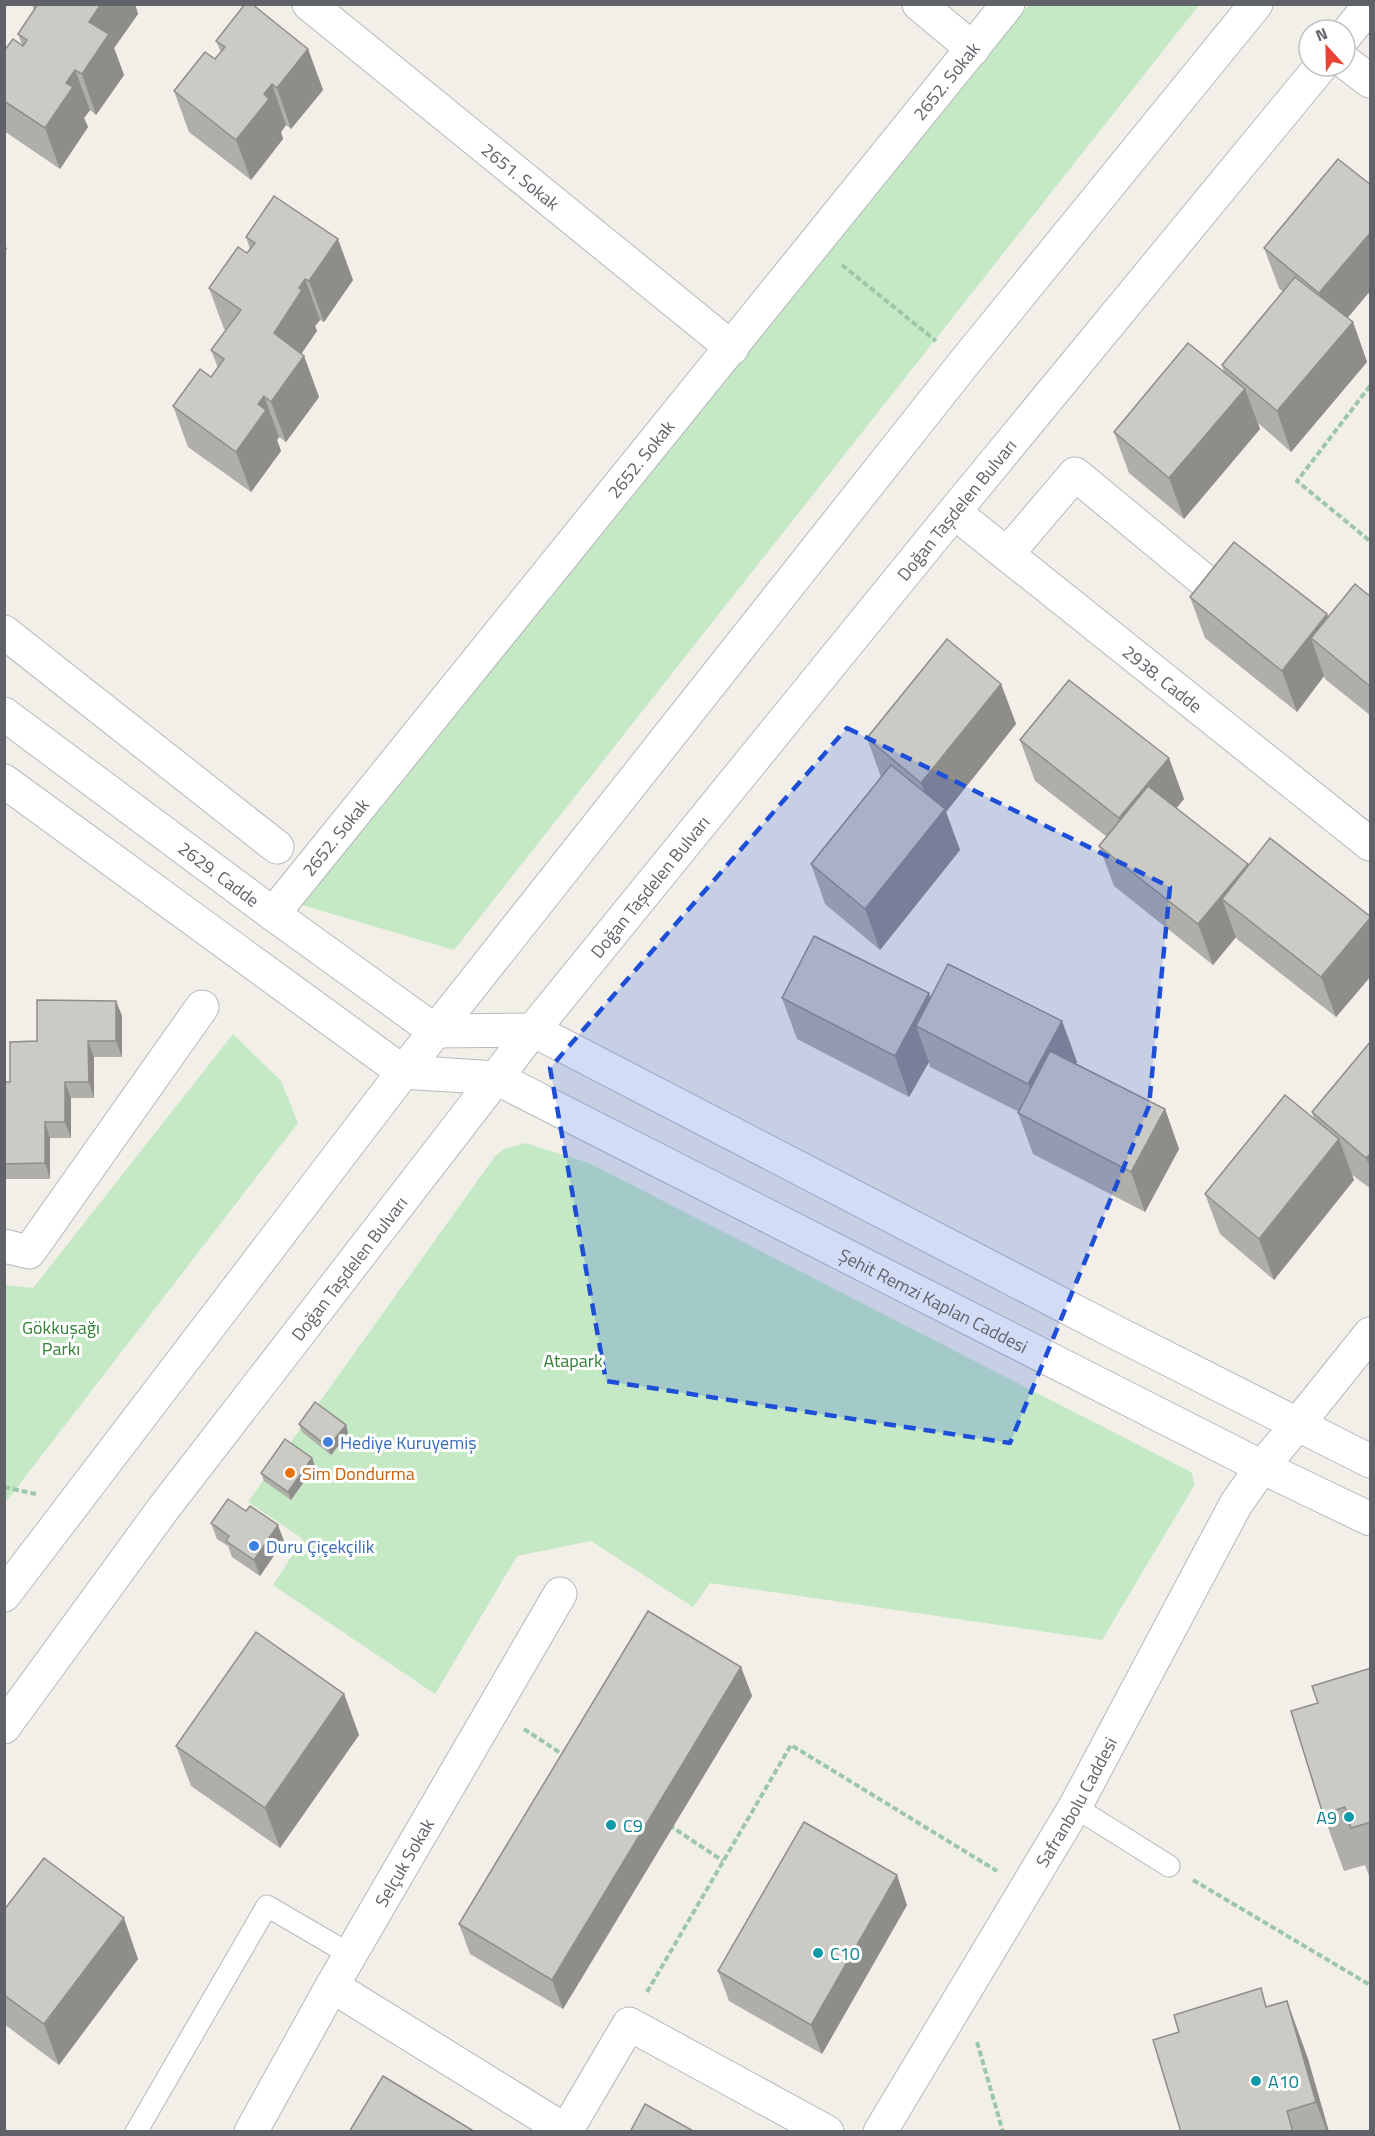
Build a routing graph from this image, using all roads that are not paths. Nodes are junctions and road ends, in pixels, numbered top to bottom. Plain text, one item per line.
1 (309, 4) edge
2 (919, 4) edge
3 (1008, 4) edge
4 (1256, 4) edge
5 (1371, 5) edge
6 (1357, 22) edge
7 (972, 49) junction
8 (1357, 71) edge
9 (1311, 78) edge
10 (1371, 81) edge
11 (732, 348) junction
12 (954, 512) junction
13 (1007, 554) junction
14 (1224, 597) edge
15 (4, 632) edge
16 (4, 714) edge
17 (4, 781) edge
18 (1371, 844) edge
19 (277, 847) dead end
20 (273, 914) junction
21 (202, 1007) dead end
22 (533, 1030) junction
23 (435, 1031) junction
24 (403, 1072) junction
25 (496, 1078) junction
26 (17, 1249) edge
27 (1371, 1334) edge
28 (1297, 1425) junction
29 (1371, 1461) edge
30 (1262, 1467) junction
31 (1371, 1519) edge
32 (560, 1594) dead end
33 (4, 1595) edge
34 (4, 1727) edge
35 (1075, 1808) junction
36 (1169, 1866) road end
37 (351, 1955) junction
38 (332, 1986) junction
39 (136, 2132) edge
40 (251, 2132) edge
41 (827, 2132) edge
42 (880, 2132) edge

1 - 11 main road, 2651. Sokak
2 - 7 main road
3 - 7 main road, 2652. Sokak
4 - 23 main road
5 - 6 main road
7 - 11 main road, 2652. Sokak
8 - 10 main road
9 - 12 main road, Doğan Taşdelen Bulvarı
11 - 20 main road, 2652. Sokak
12 - 13 main road, 2938. Cadde
12 - 22 main road, Doğan Taşdelen Bulvarı
13 - 14 main road
13 - 18 main road, 2938. Cadde
15 - 19 main road
16 - 20 main road, 2629. Cadde
17 - 24 main road
20 - 23 main road, 2629. Cadde
21 - 26 main road
22 - 23 main road
22 - 25 main road, Doğan Taşdelen Bulvarı
22 - 28 main road
23 - 24 main road
24 - 25 main road
24 - 33 main road
25 - 30 main road, Şehit Remzi Kaplan Caddesi
25 - 34 main road, Doğan Taşdelen Bulvarı
27 - 28 main road, Safranbolu Caddesi
28 - 29 main road
28 - 30 main road, Safranbolu Caddesi
30 - 31 main road, Şehit Remzi Kaplan Caddesi
30 - 35 main road, Safranbolu Caddesi
32 - 37 main road, Selçuk Sokak
35 - 36 lane
35 - 42 main road, Safranbolu Caddesi
37 - 38 main road, Selçuk Sokak
37 - 39 lane
38 - 40 main road, Selçuk Sokak
38 - 41 main road

